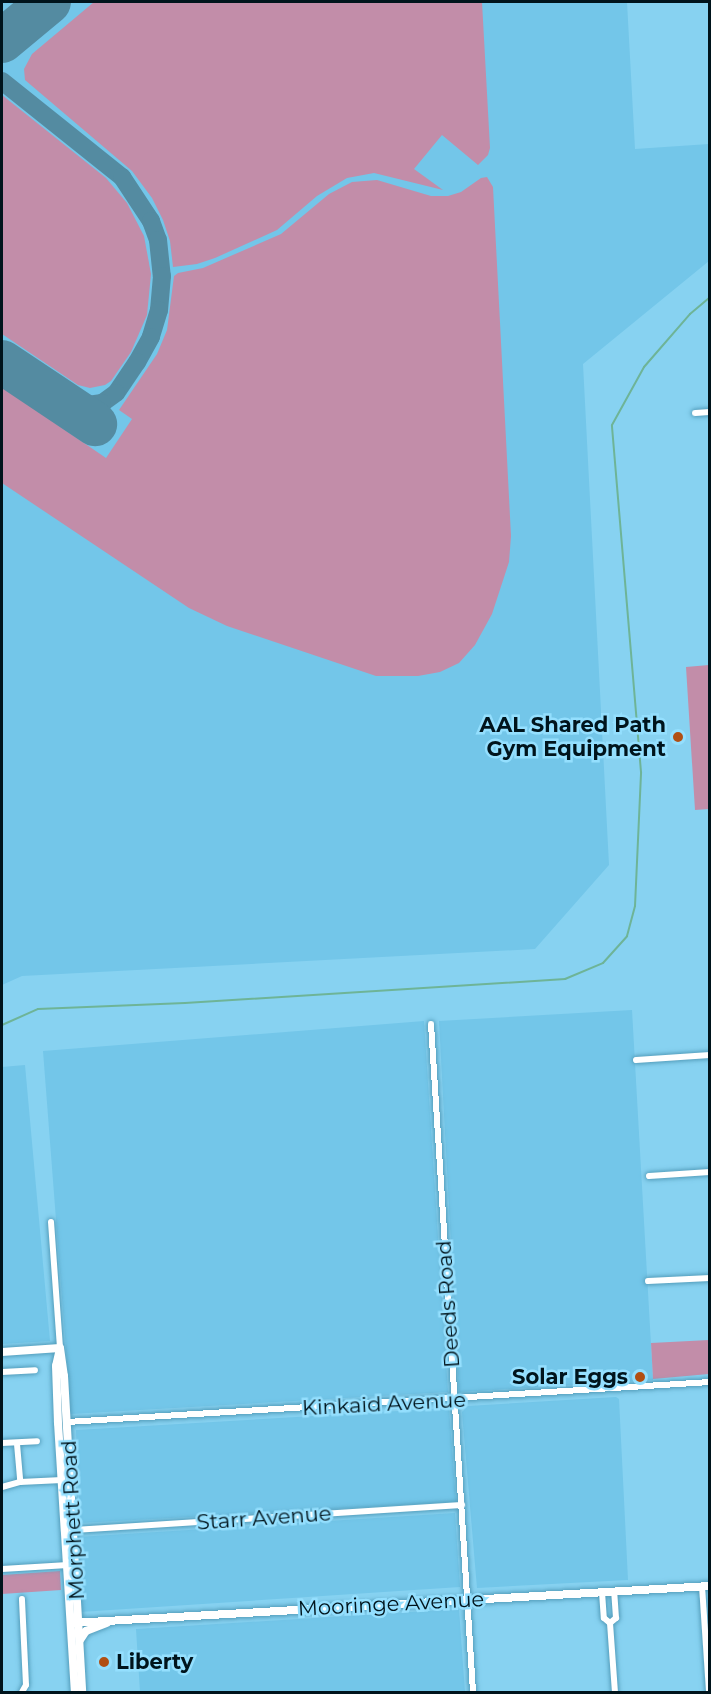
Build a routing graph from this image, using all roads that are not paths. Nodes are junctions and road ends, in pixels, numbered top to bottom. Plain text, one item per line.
1 (695, 412) dead end
2 (710, 412) edge
3 (431, 1024) dead end
4 (710, 1055) edge
5 (636, 1060) dead end
6 (710, 1172) edge
7 (649, 1176) dead end
8 (51, 1222) dead end
9 (710, 1278) edge
10 (648, 1281) dead end
11 (60, 1348) junction
12 (2, 1352) edge
13 (35, 1370) dead end
14 (2, 1372) edge
15 (710, 1382) edge
16 (454, 1400) junction
17 (67, 1422) junction
18 (58, 1423) junction
19 (37, 1441) dead end
20 (2, 1443) edge
21 (17, 1444) junction
22 (62, 1480) junction
23 (20, 1482) junction
24 (2, 1486) edge
25 (462, 1505) junction
26 (69, 1530) junction
27 (68, 1565) junction
28 (2, 1569) edge
29 (706, 1586) edge
30 (602, 1592) junction
31 (614, 1592) junction
32 (22, 1599) dead end
33 (467, 1600) junction
34 (129, 1620) junction
35 (75, 1623) junction
36 (610, 1623) junction
37 (80, 1640) junction
38 (22, 1692) edge
39 (75, 1692) edge
40 (82, 1692) edge
41 (473, 1692) edge
42 (615, 1692) edge
43 (709, 1692) edge

1 - 2 street
3 - 16 street, Deeds Road
4 - 5 street
6 - 7 street
8 - 11 street, Morphett Road
9 - 10 street
11 - 12 street
11 - 17 street, Morphett Road
11 - 18 street, Morphett Road
13 - 14 street
15 - 16 street, Kinkaid Avenue
16 - 17 street, Kinkaid Avenue
16 - 25 street, Deeds Road
17 - 18 street, Kinkaid Avenue
17 - 26 street, Morphett Road
18 - 22 street, Morphett Road
19 - 21 street
20 - 21 street
21 - 23 street
22 - 23 street
22 - 26 street, Morphett Road
23 - 24 street
25 - 26 street, Starr Avenue
25 - 33 street, Deeds Road
26 - 27 street, Morphett Road
26 - 35 street, Morphett Road
27 - 28 street
27 - 35 street, Morphett Road
29 - 31 street, Mooringe Avenue
29 - 43 street
30 - 31 street, Mooringe Avenue
30 - 33 street, Mooringe Avenue
30 - 36 street
31 - 36 street
32 - 38 street
33 - 34 street, Mooringe Avenue
33 - 41 street, Deeds Road
34 - 35 street, Mooringe Avenue
34 - 37 street
35 - 37 street, Morphett Road
35 - 39 street, Morphett Road
36 - 42 street
37 - 40 street, Morphett Road

